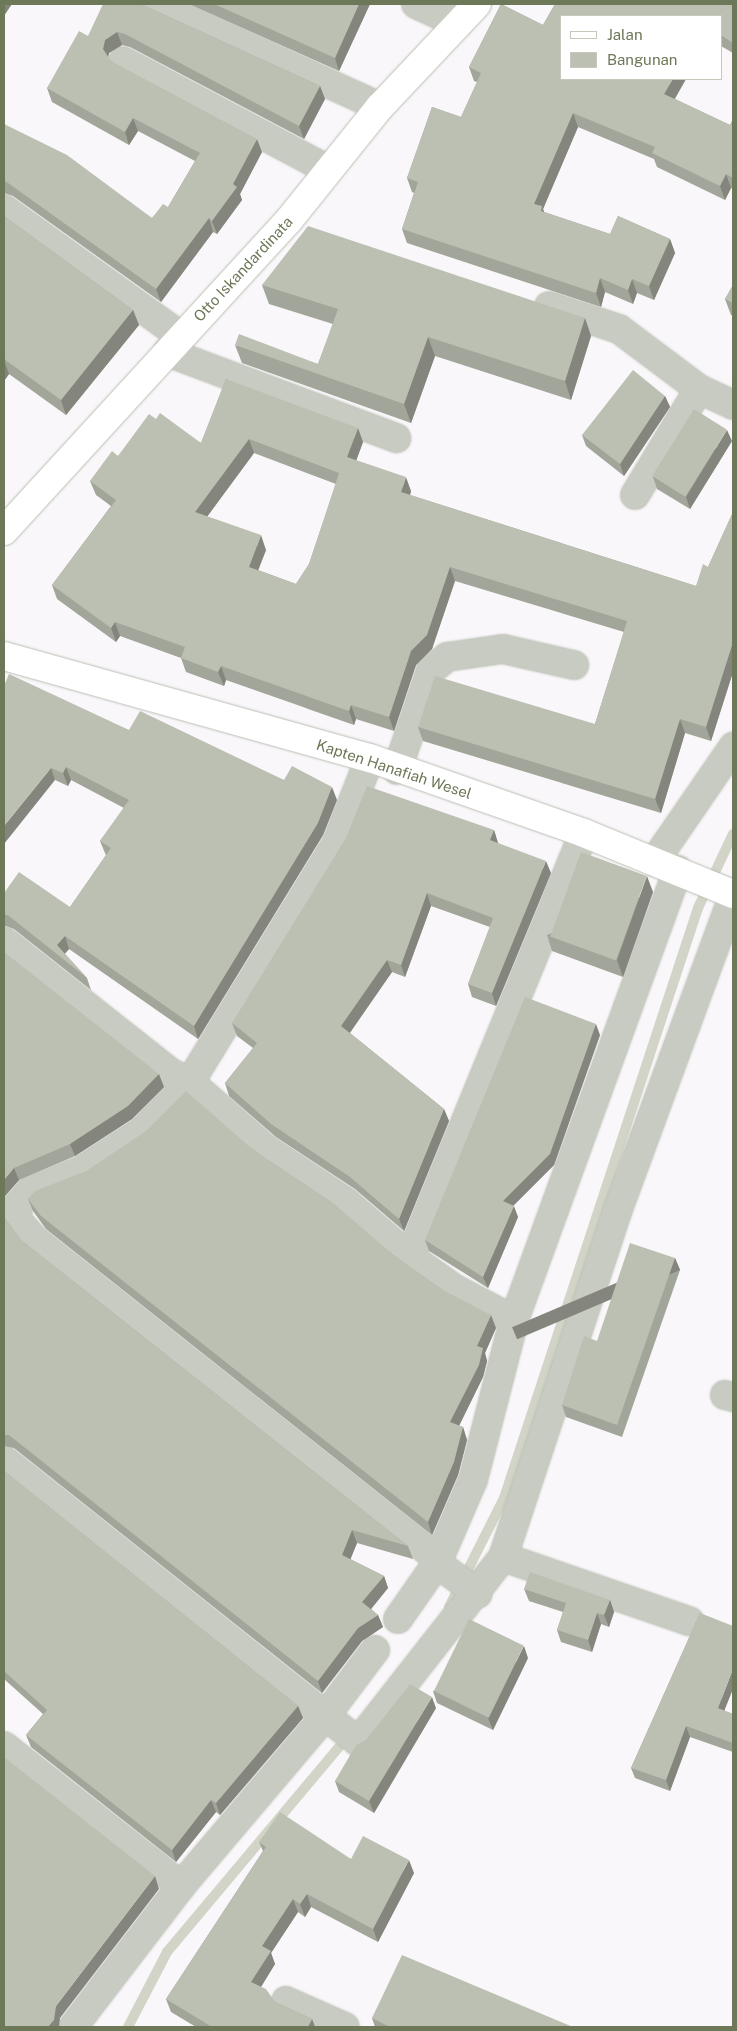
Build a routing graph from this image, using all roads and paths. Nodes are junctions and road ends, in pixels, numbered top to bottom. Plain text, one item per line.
1 (154, 4) edge
2 (416, 4) edge
3 (477, 4) edge
4 (459, 24) junction
5 (123, 61) dead end
6 (380, 107) junction
7 (329, 170) junction
8 (4, 209) edge
9 (289, 220) junction
10 (315, 229) edge
11 (525, 299) edge
12 (174, 344) junction
13 (699, 389) junction
14 (733, 405) edge
15 (396, 438) dead end
16 (635, 495) dead end
17 (4, 530) edge
18 (4, 656) edge
19 (574, 664) dead end
20 (733, 747) edge
21 (370, 758) junction
22 (397, 770) junction
23 (584, 833) junction
24 (674, 869) junction
25 (730, 893) edge
26 (4, 941) edge
27 (190, 1082) junction
28 (11, 1221) edge
29 (410, 1257) junction
30 (514, 1320) junction
31 (4, 1460) edge
32 (503, 1557) junction
33 (440, 1563) junction
34 (472, 1589) junction
35 (398, 1619) dead end
36 (689, 1621) dead end
37 (375, 1650) dead end
38 (332, 1719) junction
39 (4, 1746) edge
40 (181, 1886) junction
41 (286, 2002) dead end
42 (73, 2027) edge
43 (345, 2027) edge

1 - 6 street
2 - 4 street
3 - 4 main road, Otto Iskandardinata
4 - 6 main road, Otto Iskandardinata
5 - 7 street
6 - 7 main road, Otto Iskandardinata
7 - 9 main road, Otto Iskandardinata
8 - 12 street
9 - 10 street
9 - 12 main road, Otto Iskandardinata
11 - 13 street
12 - 15 street
12 - 17 main road, Otto Iskandardinata
13 - 14 street
13 - 16 street
18 - 21 main road, Kapten Hanafiah Wesel
19 - 22 street
20 - 24 street
21 - 22 main road, Kapten Hanafiah Wesel
21 - 27 street
22 - 23 main road, Kapten Hanafiah Wesel
23 - 24 main road, Kapten Hanafiah Wesel
23 - 29 street
24 - 25 main road, Kapten Hanafiah Wesel
24 - 30 street
25 - 32 street
26 - 27 street
27 - 28 street
27 - 29 street
28 - 33 street
29 - 30 street
30 - 33 street
31 - 38 street
32 - 34 street
32 - 36 street
33 - 34 street
33 - 35 street
34 - 38 street
37 - 38 street
38 - 40 street
39 - 40 street
40 - 42 street
41 - 43 street

